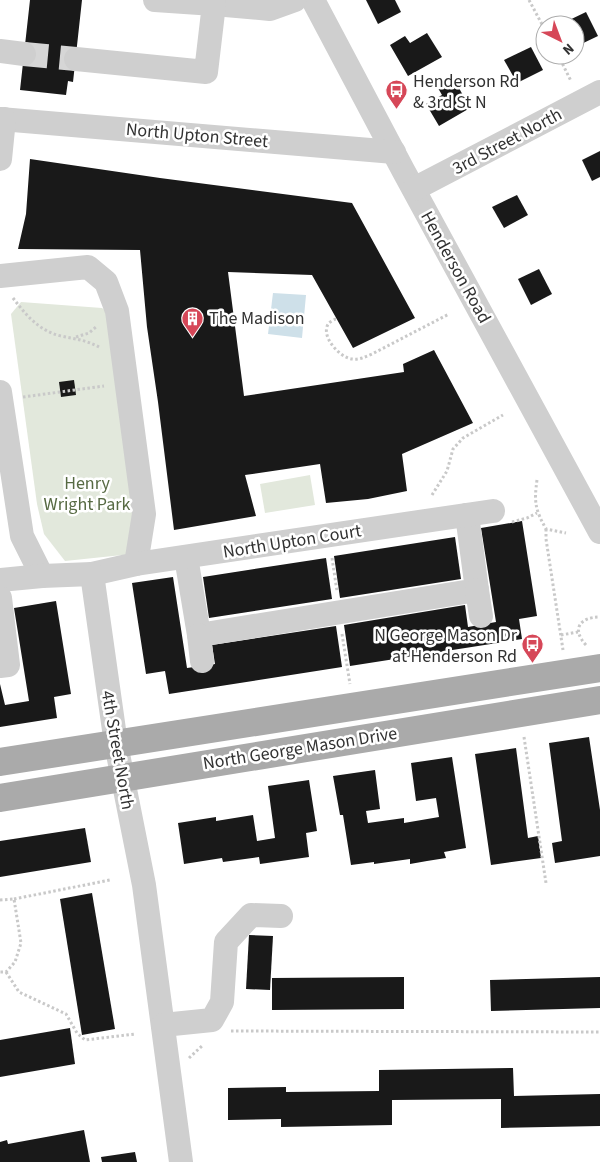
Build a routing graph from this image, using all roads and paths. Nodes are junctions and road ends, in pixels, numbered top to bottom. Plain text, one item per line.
1 (155, 0) edge
2 (295, 0) edge
3 (313, 0) edge
4 (530, 0) edge
5 (214, 4) junction
6 (538, 15) edge
7 (0, 51) edge
8 (24, 54) tunnel mouth
9 (76, 59) tunnel mouth
10 (566, 65) edge
11 (591, 97) edge
12 (2, 119) edge
13 (394, 152) junction
14 (0, 158) edge
15 (414, 189) junction
16 (0, 276) edge
17 (13, 298) dead end
18 (449, 314) dead end
19 (336, 319) dead end
20 (100, 323) dead end
21 (73, 338) junction
22 (104, 352) dead end
23 (105, 385) dead end
24 (7, 395) edge
25 (503, 415) dead end
26 (537, 480) dead end
27 (432, 495) dead end
28 (493, 511) dead end
29 (467, 515) junction
30 (546, 529) junction
31 (600, 532) edge
32 (566, 533) dead end
33 (330, 550) dead end
34 (186, 557) junction
35 (136, 564) junction
36 (92, 574) junction
37 (42, 576) junction
38 (0, 580) edge
39 (477, 590) junction
40 (337, 593) dead end
41 (0, 598) edge
42 (481, 616) dead end
43 (600, 617) edge
44 (341, 628) dead end
45 (578, 632) junction
46 (199, 635) junction
47 (561, 635) junction
48 (564, 654) dead end
49 (595, 659) edge
50 (202, 661) dead end
51 (0, 666) edge
52 (600, 700) edge
53 (354, 706) junction
54 (524, 737) dead end
55 (116, 744) junction
56 (0, 762) edge
57 (122, 778) junction
58 (0, 798) edge
59 (110, 880) dead end
60 (546, 883) dead end
61 (14, 898) junction
62 (0, 900) edge
63 (281, 916) dead end
64 (0, 972) edge
65 (6, 972) junction
66 (163, 1025) junction
67 (228, 1031) dead end
68 (600, 1032) edge
69 (135, 1034) dead end
70 (210, 1041) dead end
71 (186, 1061) dead end
72 (181, 1162) edge

1 - 5 street
2 - 5 street
3 - 13 street, Henderson Road
4 - 6 path
5 - 9 street
7 - 8 street
10 - 11 path
11 - 15 street, 3rd Street North
12 - 13 street, North Upton Street
12 - 14 street
13 - 15 street, Henderson Road
15 - 31 street, Henderson Road
16 - 35 street
17 - 21 path
18 - 19 path
20 - 21 path
21 - 22 path
23 - 24 path
24 - 37 street
25 - 27 path
26 - 30 path
28 - 29 street, North Upton Court
29 - 34 street, North Upton Court
29 - 39 street
30 - 32 path
30 - 47 path
33 - 40 path
34 - 35 street, North Upton Court
34 - 46 street
35 - 36 street, North Upton Court
36 - 37 street
36 - 55 street, 4th Street North
37 - 38 street
39 - 42 street
39 - 46 street
41 - 51 street
43 - 45 path
44 - 53 path
45 - 47 path
45 - 49 path
46 - 50 street
47 - 48 path
49 - 53 main road, North George Mason Drive
52 - 57 main road, North George Mason Drive
53 - 55 main road, North George Mason Drive
54 - 60 path
55 - 56 main road, North George Mason Drive
55 - 57 street, 4th Street North
57 - 58 main road, North George Mason Drive
57 - 66 street, 4th Street North
59 - 61 path
61 - 62 path
61 - 65 path
63 - 66 street
64 - 65 path
65 - 69 path
66 - 72 street, 4th Street North
67 - 68 path
70 - 71 path

